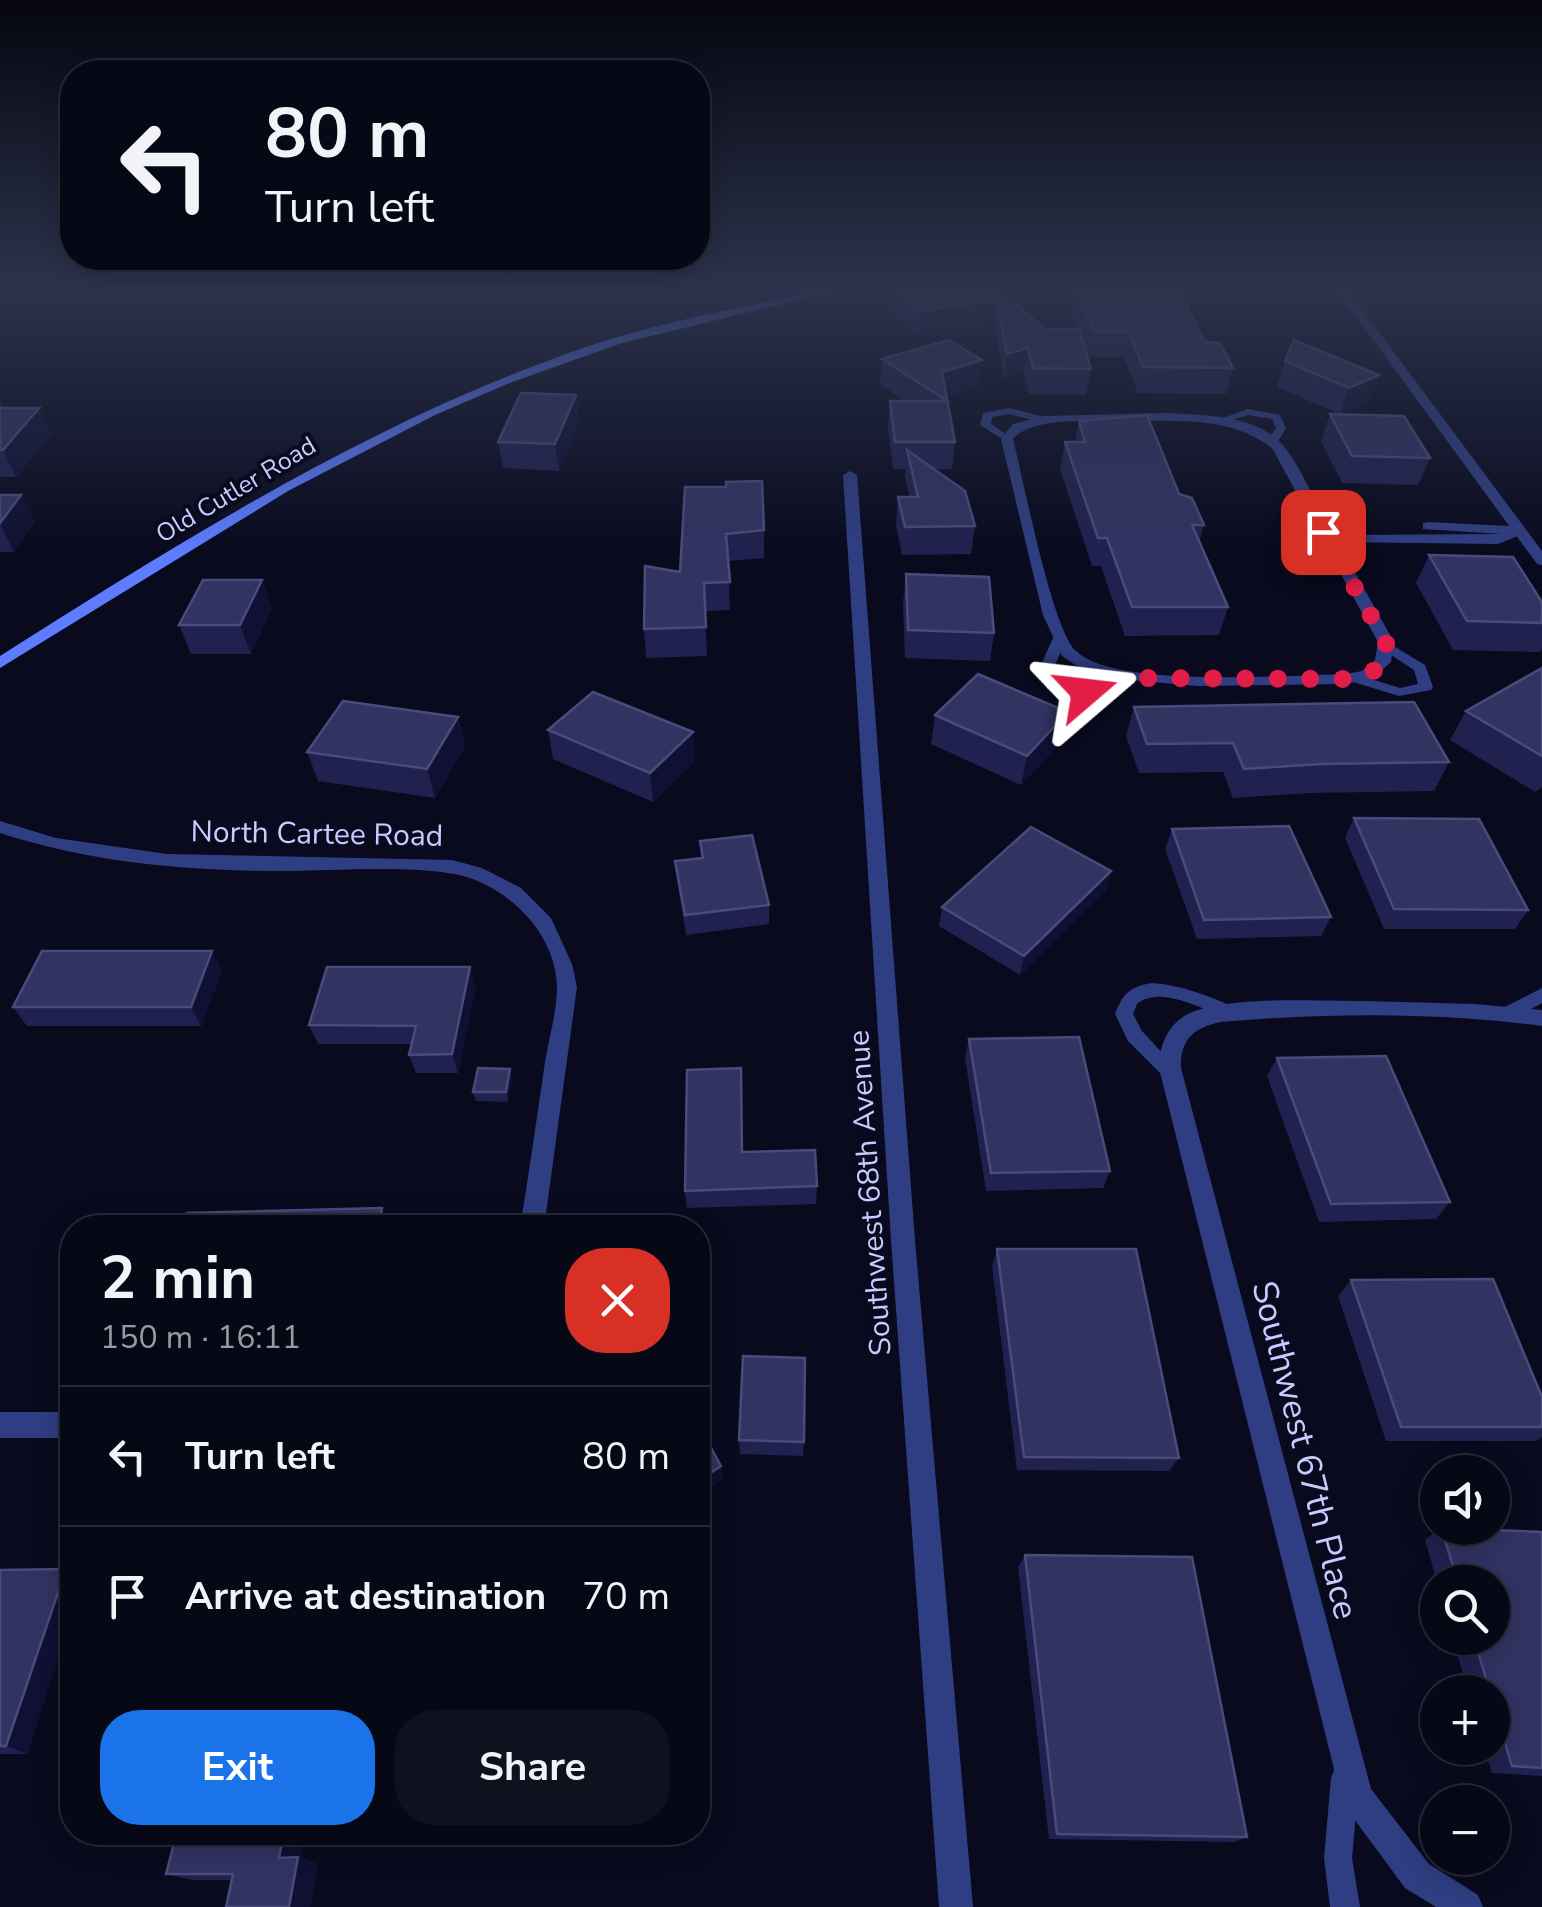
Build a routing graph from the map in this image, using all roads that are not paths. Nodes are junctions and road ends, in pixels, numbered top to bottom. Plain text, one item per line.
1 (523, 375) edge
2 (1408, 375) edge
3 (1044, 420) junction
4 (1219, 421) junction
5 (1012, 433) junction
6 (1273, 441) junction
7 (850, 475) dead end
8 (1323, 532) junction
9 (1520, 532) junction
10 (1542, 560) edge
11 (1060, 638) junction
12 (1386, 646) junction
13 (0, 663) edge
14 (1123, 678) junction
15 (1356, 678) junction
16 (0, 827) edge
17 (1542, 995) edge
18 (1226, 1012) junction
19 (1509, 1013) junction
20 (1542, 1018) edge
21 (1169, 1070) junction
22 (534, 1215) edge
23 (0, 1425) edge
24 (60, 1425) edge
25 (1346, 1762) junction
26 (956, 1907) edge
27 (1344, 1907) edge
28 (1466, 1907) edge

1 - 13 main road, Old Cutler Road
2 - 9 street
3 - 4 street
3 - 5 street
3 - 5 lane
4 - 6 street
4 - 6 lane
5 - 11 street
6 - 8 street
7 - 26 street, Southwest 68th Avenue
8 - 9 street
8 - 12 street
9 - 10 street
11 - 14 street
11 - 14 lane
12 - 15 street
12 - 15 lane
14 - 15 street
16 - 22 street, North Cartee Road
17 - 19 lane
18 - 19 street
18 - 21 street
18 - 21 lane
19 - 20 street
21 - 25 street, Southwest 67th Place
23 - 24 street
25 - 27 lane
25 - 28 street, Southwest 67th Place

